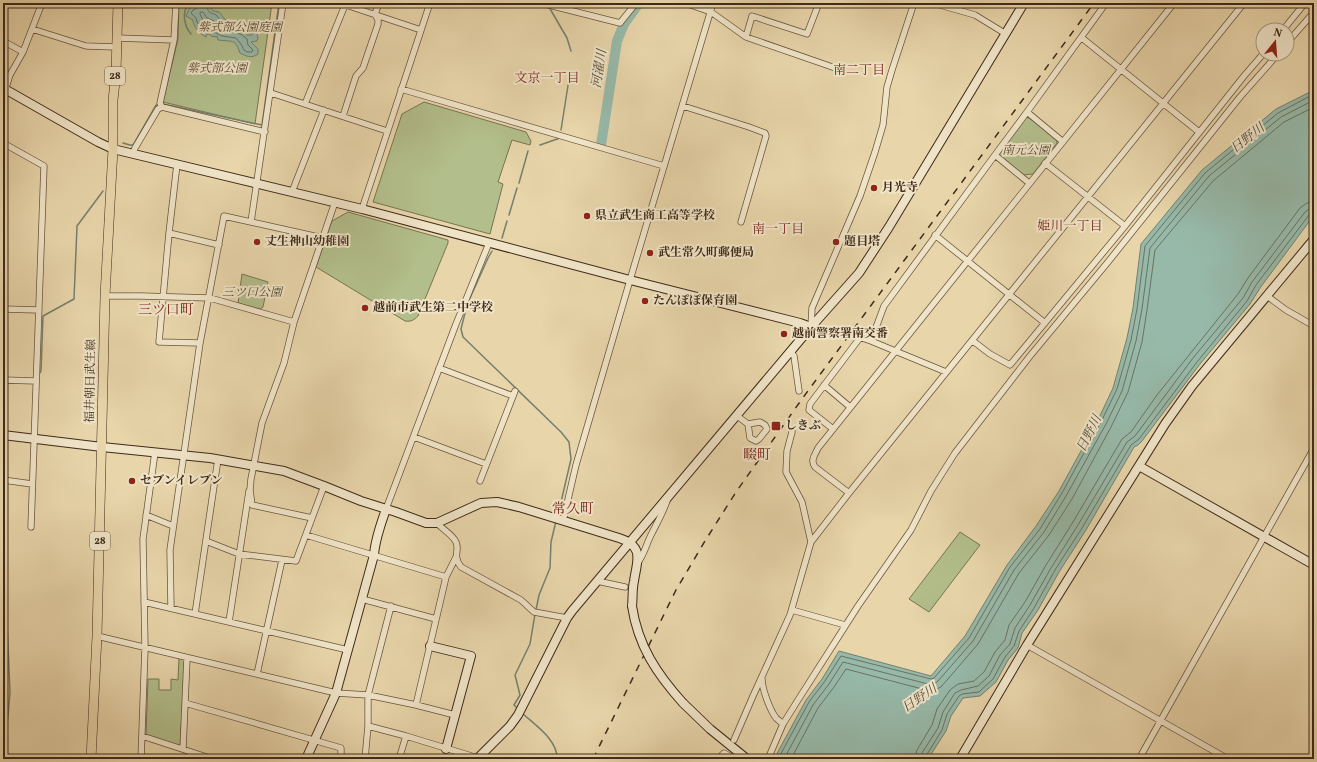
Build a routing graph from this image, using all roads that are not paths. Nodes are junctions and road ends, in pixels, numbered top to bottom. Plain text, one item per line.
1 (42, 3) edge
2 (118, 3) edge
3 (176, 3) edge
4 (283, 3) edge
5 (379, 3) edge
6 (430, 3) edge
7 (541, 3) edge
8 (572, 3) edge
9 (636, 3) edge
10 (685, 3) edge
11 (714, 3) edge
12 (819, 3) edge
13 (914, 3) edge
14 (934, 3) edge
15 (1024, 3) edge
16 (1106, 3) edge
17 (1174, 3) edge
18 (1305, 3) edge
19 (343, 4) edge
20 (1241, 4) edge
21 (569, 10) junction
22 (711, 12) junction
23 (1314, 12) edge
24 (376, 14) junction
25 (1290, 22) edge
26 (32, 29) junction
27 (421, 30) junction
28 (1006, 34) junction
29 (1295, 34) edge
30 (746, 37) junction
31 (1082, 38) junction
32 (174, 40) junction
33 (3, 41) edge
34 (116, 42) junction
35 (23, 52) junction
36 (1256, 62) edge
37 (1271, 62) edge
38 (1121, 69) junction
39 (841, 70) dead end
40 (401, 89) junction
41 (4, 92) edge
42 (271, 93) junction
43 (1164, 103) junction
44 (305, 104) junction
45 (683, 106) junction
46 (162, 107) junction
47 (324, 110) junction
48 (1027, 112) junction
49 (343, 116) junction
50 (387, 131) junction
51 (265, 132) junction
52 (1199, 132) junction
53 (1062, 141) junction
54 (3, 143) edge
55 (113, 149) junction
56 (133, 154) junction
57 (995, 155) junction
58 (1045, 163) junction
59 (177, 164) junction
60 (664, 166) junction
61 (1029, 183) junction
62 (257, 184) junction
63 (292, 192) junction
64 (1088, 198) junction
65 (335, 202) junction
66 (362, 209) junction
67 (252, 222) junction
68 (741, 222) dead end
69 (1125, 226) junction
70 (169, 233) junction
71 (936, 235) junction
72 (323, 238) junction
73 (1314, 239) edge
74 (489, 243) junction
75 (218, 245) junction
76 (967, 261) junction
77 (630, 280) junction
78 (1010, 295) junction
79 (105, 296) junction
80 (1267, 296) junction
81 (164, 297) junction
82 (210, 298) junction
83 (3, 309) edge
84 (39, 310) junction
85 (294, 322) junction
86 (1045, 323) junction
87 (1314, 326) edge
88 (811, 327) junction
89 (871, 341) junction
90 (972, 341) junction
91 (200, 343) junction
92 (895, 351) junction
93 (791, 352) junction
94 (439, 368) junction
95 (946, 372) junction
96 (3, 380) edge
97 (36, 381) junction
98 (824, 385) junction
99 (799, 391) dead end
100 (850, 407) junction
101 (737, 416) junction
102 (748, 424) dead end
103 (834, 429) junction
104 (792, 432) dead end
105 (3, 435) edge
106 (414, 437) junction
107 (35, 438) junction
108 (102, 447) junction
109 (1314, 448) edge
110 (155, 452) junction
111 (183, 455) junction
112 (218, 459) junction
113 (486, 464) junction
114 (253, 466) junction
115 (1139, 466) junction
116 (3, 480) edge
117 (480, 481) dead end
118 (32, 484) junction
119 (250, 484) junction
120 (324, 486) junction
121 (849, 494) junction
122 (669, 496) junction
123 (386, 509) junction
124 (146, 515) junction
125 (312, 518) junction
126 (559, 520) junction
127 (437, 523) junction
128 (173, 526) junction
129 (31, 527) dead end
130 (306, 535) junction
131 (1264, 538) junction
132 (206, 540) junction
133 (811, 542) junction
134 (630, 543) junction
135 (239, 554) junction
136 (374, 554) junction
137 (456, 557) junction
138 (282, 560) junction
139 (637, 564) junction
140 (1314, 565) edge
141 (446, 577) junction
142 (597, 581) junction
143 (625, 587) dead end
144 (362, 598) junction
145 (144, 602) junction
146 (391, 606) junction
147 (171, 608) junction
148 (792, 610) junction
149 (195, 614) junction
150 (567, 618) junction
151 (436, 619) junction
152 (229, 622) junction
153 (845, 625) junction
154 (266, 631) junction
155 (97, 636) junction
156 (1027, 645) junction
157 (430, 646) junction
158 (145, 648) junction
159 (348, 650) junction
160 (187, 658) junction
161 (257, 674) junction
162 (763, 675) junction
163 (336, 693) junction
164 (368, 695) junction
165 (185, 703) junction
166 (416, 705) junction
167 (455, 715) junction
168 (1160, 721) junction
169 (783, 724) junction
170 (368, 726) junction
171 (142, 736) junction
172 (406, 736) junction
173 (315, 739) junction
174 (734, 740) dead end
175 (183, 749) junction
176 (446, 749) junction
177 (91, 759) edge
178 (141, 759) edge
179 (213, 759) edge
180 (306, 759) edge
181 (341, 759) edge
182 (365, 759) edge
183 (399, 759) edge
184 (477, 759) edge
185 (718, 759) edge
186 (736, 759) edge
187 (747, 759) edge
188 (768, 759) edge
189 (960, 759) edge
190 (1139, 759) edge
191 (1228, 759) edge

1 - 26 street
2 - 34 main road, 福井朝日武生線 / 28
3 - 32 street
4 - 42 street
5 - 24 street
6 - 27 street
7 - 21 street
8 - 21 street
9 - 21 street
10 - 22 street
11 - 22 street
12 - 30 street
13 - 88 street
14 - 28 street
15 - 28 street
16 - 31 street
17 - 38 street
18 - 25 street
19 - 24 street
19 - 44 street
20 - 43 street
22 - 30 street
22 - 45 street
23 - 29 street
24 - 27 street
24 - 49 street
26 - 34 street
26 - 35 street
27 - 40 street
28 - 88 street
30 - 39 street
31 - 38 street
31 - 48 street
32 - 34 street
32 - 46 street
33 - 35 street
34 - 55 main road, 福井朝日武生線 / 28
35 - 41 street
36 - 52 street
37 - 153 street
38 - 43 street
38 - 53 street
40 - 50 street
40 - 60 street
41 - 55 street
42 - 44 street
42 - 51 street
43 - 52 street
43 - 64 street
44 - 47 street
45 - 60 street
45 - 68 street
46 - 51 street
46 - 56 street
47 - 49 street
47 - 63 street
48 - 53 street
48 - 57 street
49 - 50 street
50 - 66 street
51 - 62 street
52 - 69 street
53 - 58 street
54 - 84 street
55 - 56 street
55 - 79 main road, 福井朝日武生線 / 28
56 - 59 street
57 - 61 street
57 - 71 street
58 - 61 street
58 - 64 street
59 - 62 street
59 - 70 street
60 - 77 street
61 - 76 street
62 - 63 street
62 - 67 street
63 - 65 street
64 - 69 street
64 - 78 street
65 - 66 street
65 - 72 street
66 - 74 street
67 - 72 street
67 - 75 street
69 - 86 street
70 - 75 street
70 - 81 street
71 - 76 street
71 - 89 street
72 - 85 street
73 - 80 street
74 - 77 street
74 - 94 street
75 - 82 street
76 - 78 street
76 - 92 street
77 - 88 street
77 - 126 street
78 - 86 street
78 - 90 street
79 - 81 street
79 - 108 main road, 福井朝日武生線 / 28
80 - 87 street
80 - 115 street
81 - 82 street
81 - 91 street
82 - 85 street
82 - 91 street
83 - 84 street
84 - 97 street
85 - 114 street
86 - 90 street
88 - 93 street
89 - 92 street
89 - 98 street
90 - 95 street
91 - 111 street
92 - 95 street
92 - 100 street
93 - 99 street
93 - 101 street
94 - 106 street
94 - 113 street
95 - 121 street
96 - 97 street
97 - 107 street
98 - 100 street
98 - 103 street
100 - 103 street
101 - 102 street
101 - 122 street
103 - 121 street
104 - 133 street
105 - 107 street
106 - 113 street
106 - 123 street
107 - 108 street
107 - 118 street
108 - 110 street
108 - 155 main road, 福井朝日武生線 / 28
109 - 131 street
110 - 111 street
110 - 124 street
111 - 112 street
111 - 128 street
112 - 114 street
112 - 132 street
113 - 117 street
114 - 119 street
114 - 120 street
115 - 131 street
115 - 156 street
116 - 118 street
118 - 129 street
119 - 125 street
119 - 135 street
120 - 123 street
120 - 125 street
121 - 133 street
122 - 134 street
122 - 139 street
123 - 127 street
123 - 136 street
124 - 128 street
124 - 145 street
125 - 130 street
126 - 127 street
126 - 134 street
127 - 137 street
128 - 147 street
130 - 136 street
130 - 138 street
131 - 140 street
131 - 168 street
132 - 135 street
132 - 149 street
133 - 148 street
134 - 139 street
134 - 142 street
135 - 138 street
135 - 152 street
136 - 141 street
136 - 144 street
137 - 141 street
137 - 150 street
138 - 154 street
139 - 187 street, bridge
141 - 151 street
142 - 143 street
142 - 150 street
144 - 146 street
144 - 159 street
145 - 147 street
145 - 158 street
146 - 151 street
146 - 164 street
147 - 149 street
148 - 153 street
148 - 162 street
149 - 152 street
150 - 184 street
151 - 157 street
152 - 154 street
153 - 169 street
154 - 159 street
154 - 161 street
155 - 158 street
155 - 177 main road, 福井朝日武生線 / 28
156 - 168 street
156 - 189 street
157 - 166 street
157 - 167 street
158 - 160 street
158 - 171 street
159 - 163 street
160 - 161 street
160 - 165 street
161 - 163 street
162 - 169 street
162 - 174 street
163 - 164 street
163 - 173 street
164 - 166 street
164 - 170 street
165 - 173 street
165 - 175 street
166 - 167 street
167 - 176 street
168 - 190 street
168 - 191 street
169 - 188 street
170 - 172 street
170 - 182 street
171 - 175 street
171 - 178 street
172 - 176 street
172 - 183 street
173 - 180 street
173 - 181 street
175 - 179 street
176 - 184 street
185 - 186 street

